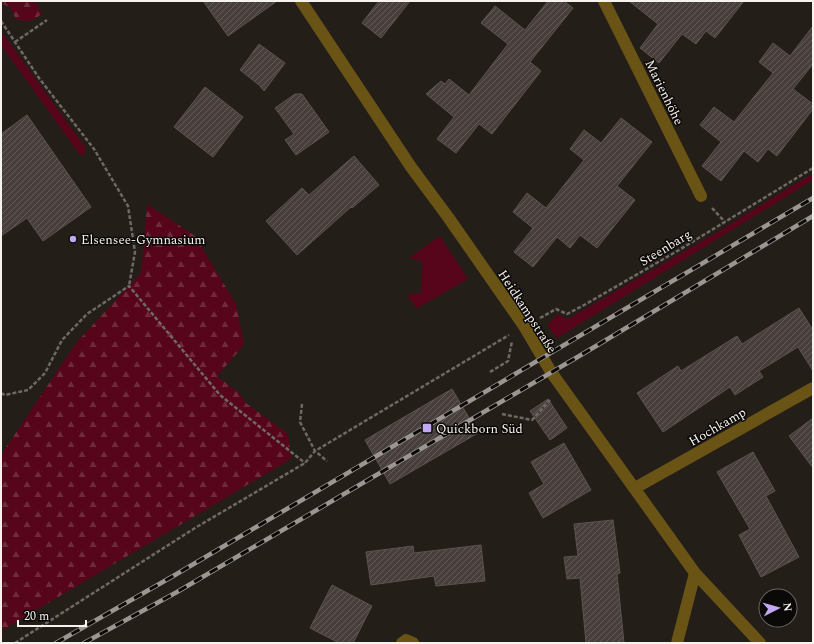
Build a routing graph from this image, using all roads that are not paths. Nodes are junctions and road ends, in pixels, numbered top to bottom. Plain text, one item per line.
1 (301, 1) edge
2 (604, 1) edge
3 (701, 196) dead end
4 (813, 388) edge
5 (635, 488) junction
6 (695, 573) junction
7 (402, 643) edge
8 (413, 643) edge
9 (677, 643) edge
10 (760, 643) edge

1 - 5 street, Heidkampstraße
2 - 3 street, Marienhöhe
4 - 5 street, Hochkamp
5 - 6 street, Heidkampstraße
6 - 9 street
6 - 10 street, Heidkampstraße
7 - 8 street

